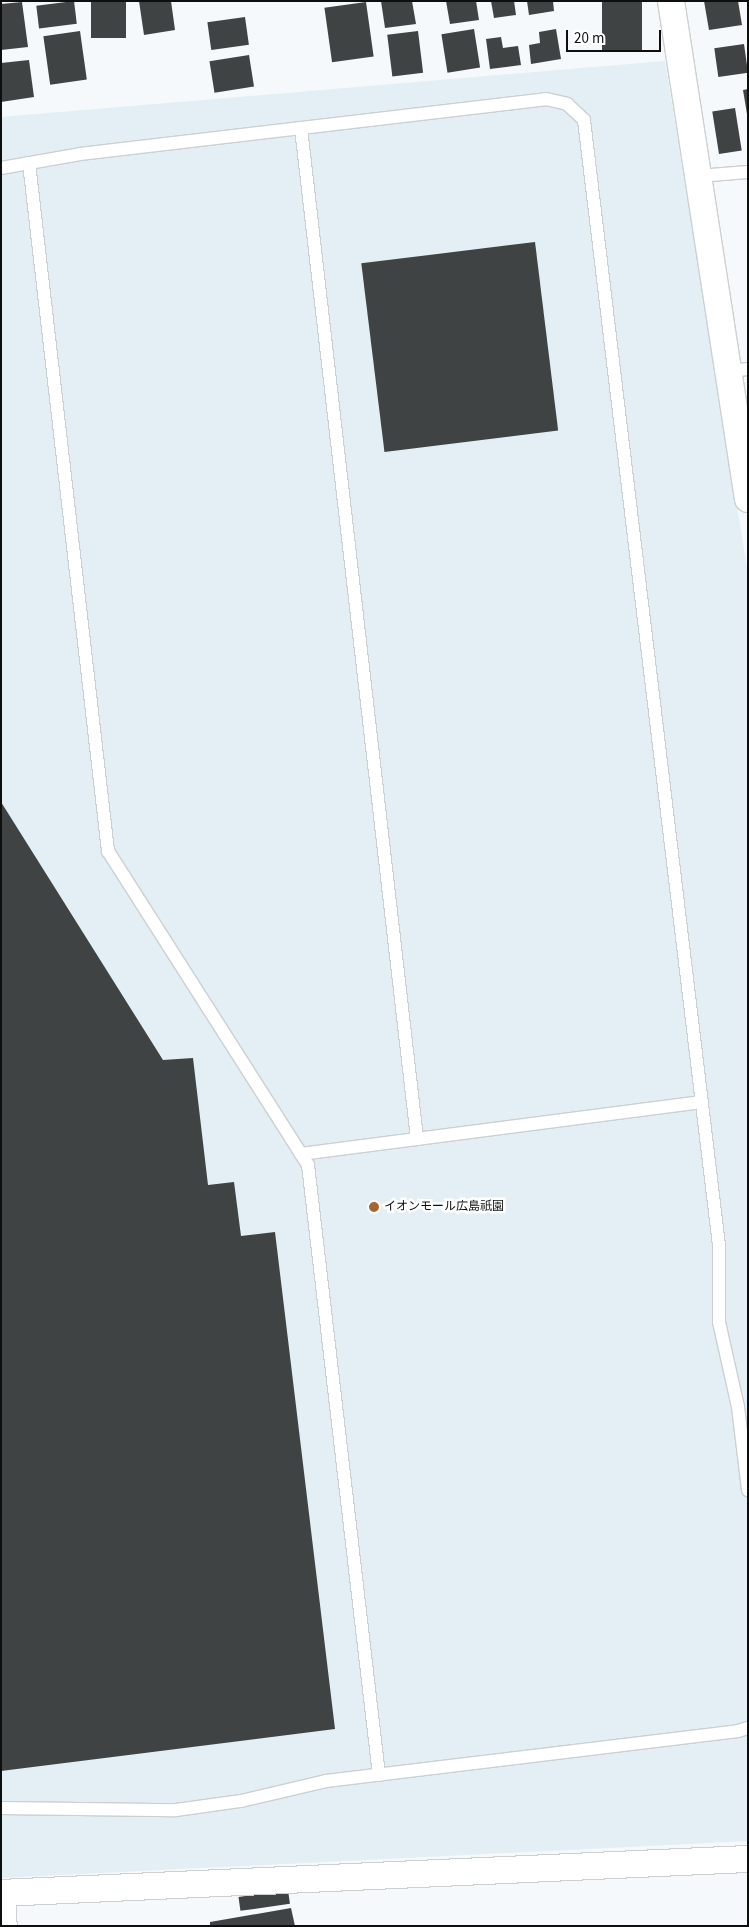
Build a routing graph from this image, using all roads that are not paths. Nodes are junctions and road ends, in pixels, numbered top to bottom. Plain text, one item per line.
1 (671, 1) edge
2 (301, 128) junction
3 (29, 163) junction
4 (1, 168) edge
5 (748, 172) edge
6 (698, 176) junction
7 (738, 370) edge
8 (744, 443) edge
9 (748, 499) edge
10 (702, 1102) junction
11 (416, 1139) junction
12 (301, 1154) junction
13 (748, 1490) edge
14 (748, 1728) edge
15 (379, 1775) junction
16 (1, 1808) edge
17 (748, 1859) edge
18 (2, 1894) edge
19 (4, 1926) edge

1 - 6 street
2 - 3 lane
2 - 10 lane
2 - 11 lane
3 - 4 lane
3 - 12 lane
5 - 6 lane
6 - 7 street
7 - 8 street
8 - 9 street
10 - 11 lane
10 - 13 lane
11 - 12 lane
12 - 15 lane
14 - 15 lane
15 - 16 lane
17 - 18 street
18 - 19 street

